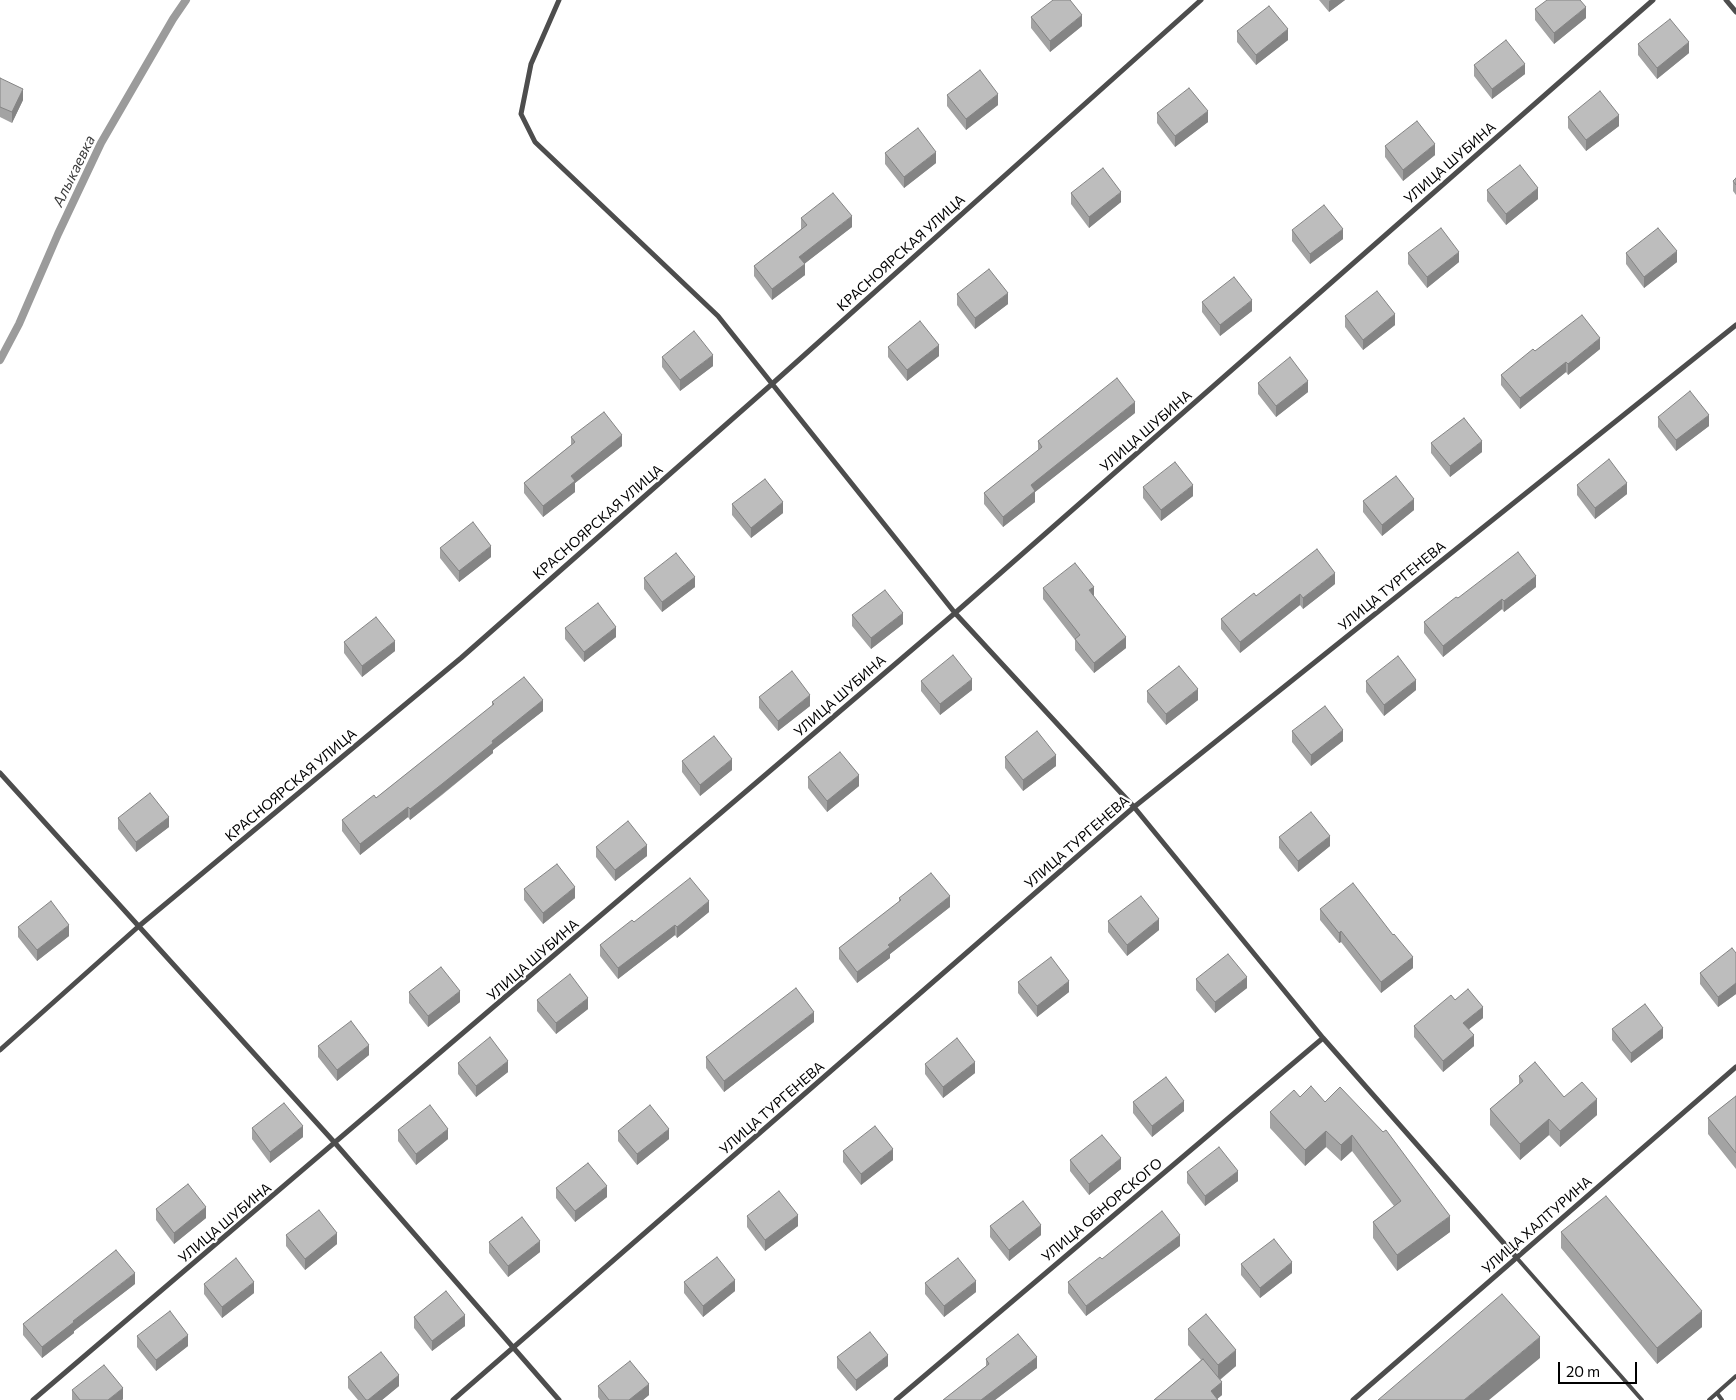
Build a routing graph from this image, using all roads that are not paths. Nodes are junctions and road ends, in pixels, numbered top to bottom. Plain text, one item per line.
1 (559, 0) edge
2 (1201, 0) edge
3 (1653, 0) edge
4 (1726, 0) edge
5 (1736, 12) edge
6 (1736, 325) edge
7 (772, 384) junction
8 (955, 613) junction
9 (0, 773) edge
10 (1134, 807) junction
11 (139, 926) junction
12 (1323, 1038) junction
13 (0, 1050) edge
14 (1736, 1067) edge
15 (336, 1143) junction
16 (1516, 1258) junction
17 (513, 1347) junction
18 (1736, 1376) edge
19 (1716, 1394) junction
20 (33, 1400) edge
21 (453, 1400) edge
22 (559, 1400) edge
23 (896, 1400) edge
24 (1353, 1400) edge
25 (1642, 1400) edge
26 (1709, 1400) edge
27 (1722, 1400) edge

1 - 7 street
2 - 7 street, КРАСНОЯРСКАЯ УЛИЦА
3 - 8 street, УЛИЦА ШУБИНА
4 - 5 street
6 - 10 street, УЛИЦА ТУРГЕНЕВА
7 - 8 street
7 - 11 street, КРАСНОЯРСКАЯ УЛИЦА
8 - 10 street
8 - 15 street, УЛИЦА ШУБИНА
9 - 11 street
10 - 12 street
10 - 17 street, УЛИЦА ТУРГЕНЕВА
11 - 13 street, КРАСНОЯРСКАЯ УЛИЦА
11 - 15 street
12 - 16 street
12 - 23 street, УЛИЦА ОБНОРСКОГО
14 - 16 street, УЛИЦА ХАЛТУРИНА
15 - 17 street
15 - 20 street, УЛИЦА ШУБИНА
16 - 24 street, УЛИЦА ХАЛТУРИНА
16 - 25 lane
17 - 21 street, УЛИЦА ТУРГЕНЕВА
17 - 22 street
18 - 19 lane
19 - 26 lane
19 - 27 lane

